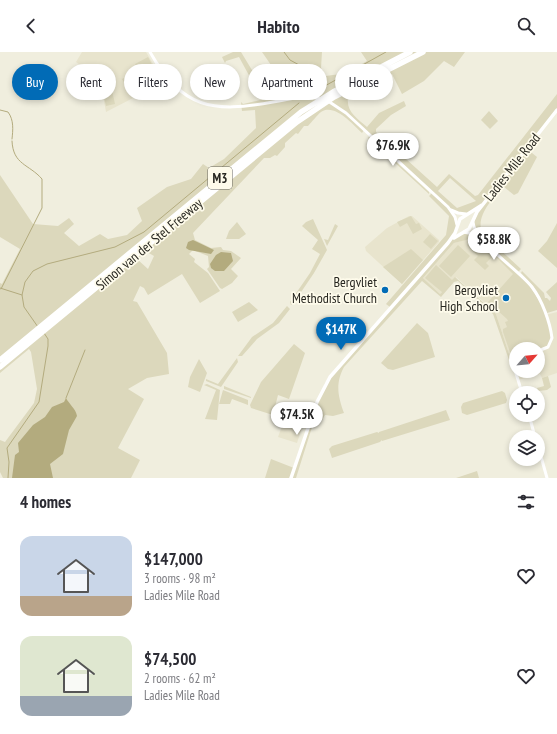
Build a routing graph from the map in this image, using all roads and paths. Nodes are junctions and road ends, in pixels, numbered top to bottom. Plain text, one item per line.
1 (150, 52) edge
2 (410, 52) edge
3 (423, 52) edge
4 (557, 110) edge
5 (482, 205) junction
6 (448, 207) junction
7 (466, 214) junction
8 (473, 221) junction
9 (457, 226) junction
10 (463, 233) junction
11 (480, 237) junction
12 (448, 243) junction
13 (46, 326) junction
14 (37, 333) junction
15 (545, 348) edge
16 (0, 360) edge
17 (0, 367) edge
18 (544, 466) edge
19 (291, 478) edge
20 (547, 478) edge

1 - 6 street
2 - 13 highway, Simon van der Stel Freeway / M3
3 - 13 highway, Simon van der Stel Freeway / M3
4 - 5 main road, Ladies Mile Road
5 - 7 main road, Ladies Mile Road
5 - 8 main road, Ladies Mile Road
6 - 7 street
6 - 9 street
7 - 8 main road
7 - 9 main road, Ladies Mile Road
8 - 10 main road, Ladies Mile Road
8 - 11 street
9 - 10 main road
9 - 12 main road
10 - 11 street
10 - 12 main road
11 - 15 street
12 - 19 main road
13 - 14 highway, Simon van der Stel Freeway / M3
14 - 16 highway, Simon van der Stel Freeway / M3
14 - 17 highway, Simon van der Stel Freeway / M3
18 - 20 street

